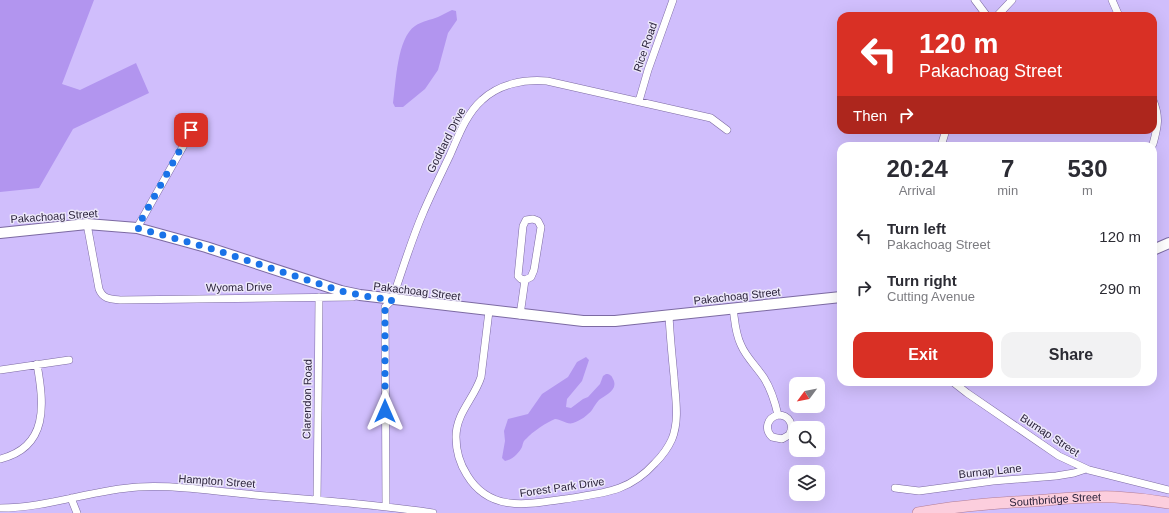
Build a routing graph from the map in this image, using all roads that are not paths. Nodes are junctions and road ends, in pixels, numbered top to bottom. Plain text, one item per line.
1 (673, 0) edge
2 (974, 0) edge
3 (1012, 0) edge
4 (1112, 0) edge
5 (984, 12) edge
6 (1001, 12) edge
7 (1116, 12) edge
8 (639, 101) junction
9 (1157, 109) edge
10 (198, 120) dead end
11 (1157, 124) edge
12 (727, 130) dead end
13 (87, 224) junction
14 (137, 228) junction
15 (0, 233) edge
16 (1169, 244) edge
17 (1157, 248) edge
18 (525, 280) junction
19 (365, 296) junction
20 (319, 297) junction
21 (837, 297) edge
22 (392, 300) junction
23 (733, 308) junction
24 (489, 311) junction
25 (520, 315) junction
26 (668, 316) junction
27 (69, 360) dead end
28 (37, 364) junction
29 (0, 370) edge
30 (958, 386) edge
31 (778, 415) dead end
32 (0, 459) edge
33 (1086, 470) junction
34 (895, 488) dead end
35 (1169, 490) edge
36 (71, 498) junction
37 (316, 500) junction
38 (1169, 503) edge
39 (386, 507) junction
40 (0, 508) edge
41 (77, 513) edge
42 (433, 513) edge
43 (918, 513) edge

1 - 8 street, Rice Road
2 - 5 street
3 - 6 street
4 - 7 street
8 - 12 street, Goddard Drive
8 - 22 street, Goddard Drive
9 - 11 street
10 - 14 street
13 - 14 street, Pakachoag Street
13 - 15 street, Pakachoag Street
13 - 20 street, Wyoma Drive
14 - 19 street, Pakachoag Street
16 - 17 street
18 - 18 street
18 - 25 street
19 - 20 street, Wyoma Drive
19 - 22 street, Pakachoag Street
20 - 37 street, Clarendon Road
21 - 23 street, Pakachoag Street
22 - 24 street, Pakachoag Street
22 - 39 street, Goddard Drive
23 - 26 street, Pakachoag Street
23 - 31 street
24 - 25 street, Pakachoag Street
24 - 26 street, Forest Park Drive
25 - 26 street, Pakachoag Street
27 - 28 street
28 - 29 street
28 - 32 street
30 - 33 street, Burnap Street
33 - 34 street, Burnap Lane
33 - 35 street, Burnap Street
36 - 37 street, Hampton Street
36 - 40 street, Hampton Street
36 - 41 street
37 - 39 street, Hampton Street
38 - 43 main road, Southbridge Street
39 - 42 street, Hampton Street

